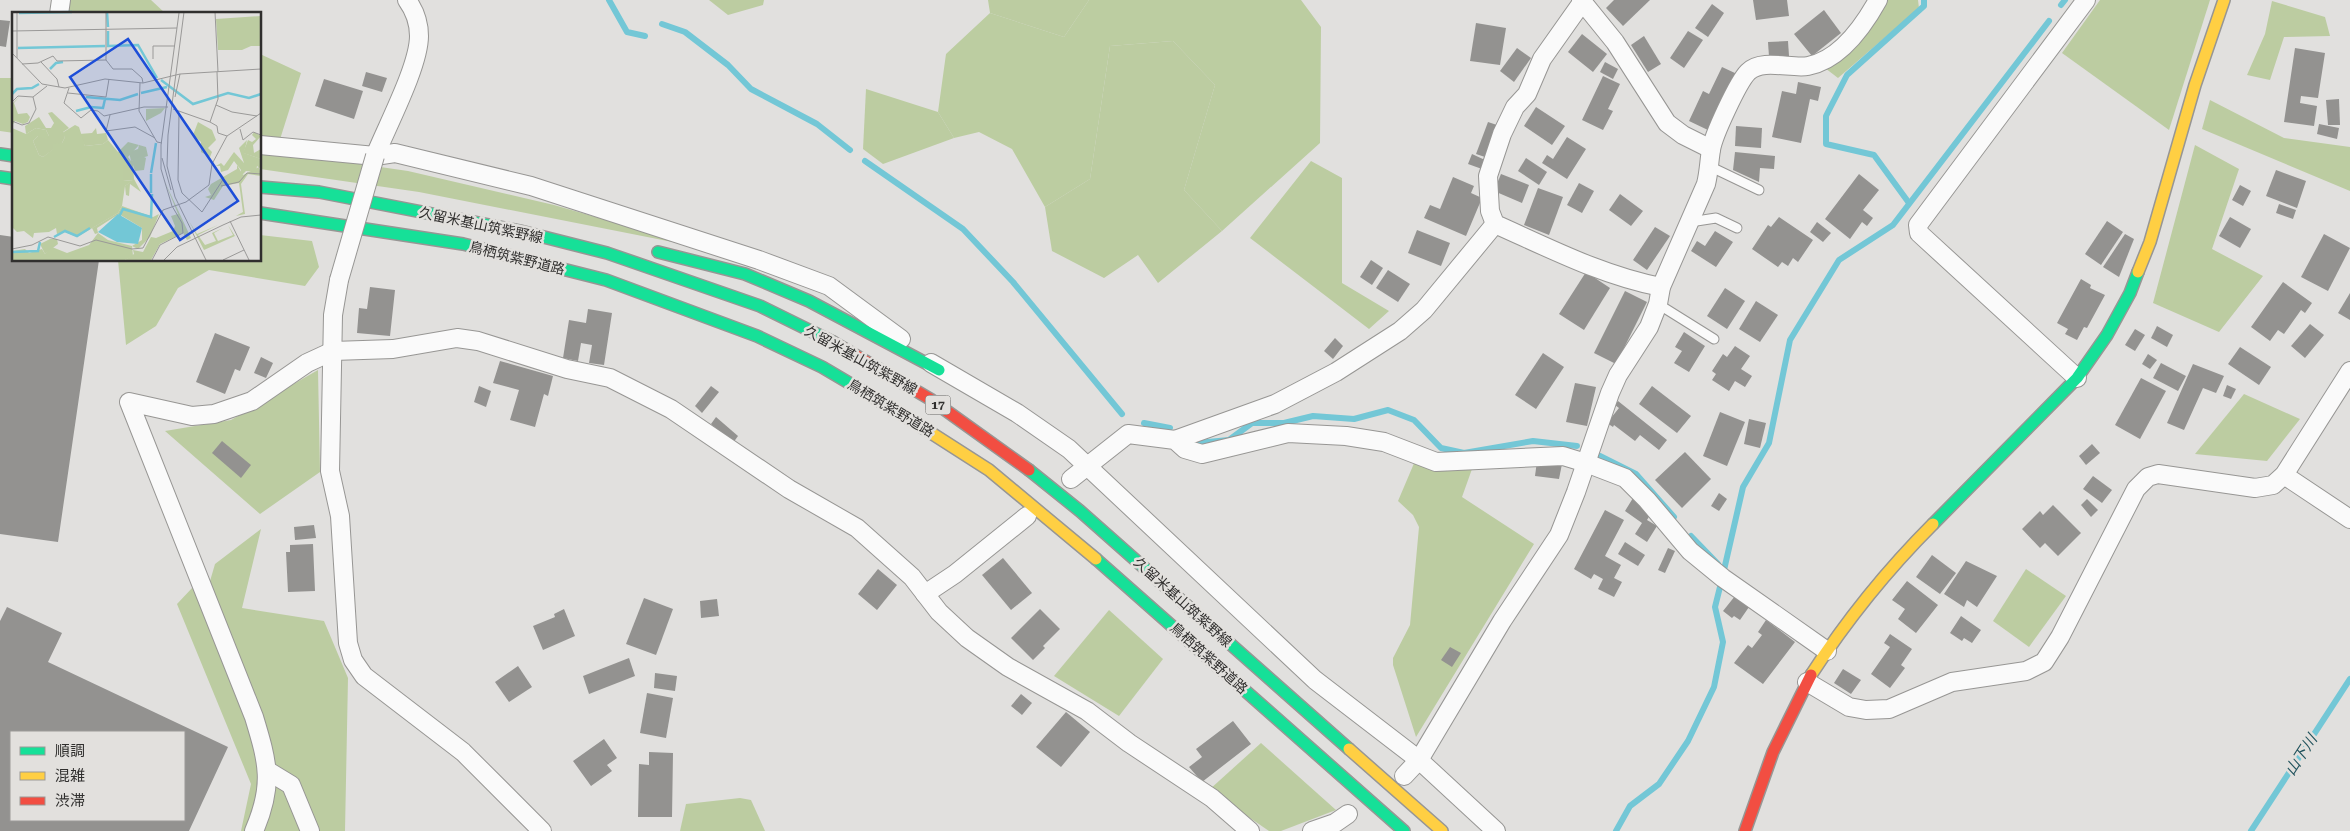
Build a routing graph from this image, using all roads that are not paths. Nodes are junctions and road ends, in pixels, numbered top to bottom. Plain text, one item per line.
1 (407, 0) edge
2 (1878, 0) edge
3 (2086, 0) edge
4 (2224, 0) edge
5 (1582, 1) edge
6 (261, 144) edge
7 (1711, 149) junction
8 (375, 156) junction
9 (1710, 168) junction
10 (261, 188) edge
11 (1759, 190) dead end
12 (261, 213) edge
13 (1690, 222) junction
14 (1496, 224) junction
15 (1737, 228) dead end
16 (562, 242) junction
17 (629, 248) dead end
18 (648, 250) dead end
19 (1660, 296) junction
20 (1714, 339) dead end
21 (333, 350) junction
22 (939, 370) junction
23 (2350, 371) edge
24 (2077, 378) junction
25 (1174, 440) junction
26 (1586, 463) junction
27 (1088, 467) junction
28 (2284, 475) junction
29 (1071, 479) dead end
30 (1026, 516) dead end
31 (2350, 519) edge
32 (924, 594) junction
33 (1827, 650) junction
34 (1212, 661) junction
35 (1807, 682) junction
36 (1419, 760) junction
37 (268, 771) junction
38 (1404, 776) dead end
39 (1325, 777) dead end
40 (1352, 810) dead end
41 (540, 830) edge
42 (254, 831) edge
43 (310, 831) edge
44 (1250, 831) edge
45 (1312, 831) edge
46 (1404, 831) edge
47 (1442, 831) edge
48 (1496, 831) edge
49 (1745, 831) edge

1 - 8 street
2 - 7 street
3 - 24 street
4 - 24 main road
5 - 7 street
5 - 14 street
6 - 8 street
7 - 9 street
8 - 21 street, bridge
8 - 22 street
9 - 11 lane
9 - 13 street
10 - 16 main road, 久留米基山筑紫野線 / 17
12 - 34 main road, 鳥栖筑紫野道路 / 17
13 - 15 lane
13 - 19 street
14 - 19 street
14 - 25 street
16 - 17 main road
16 - 47 main road, 久留米基山筑紫野線 / 17
18 - 22 main road
19 - 20 lane
19 - 26 street
21 - 32 street
21 - 37 street
21 - 41 street
22 - 27 street
23 - 28 street
24 - 33 main road
25 - 26 street
25 - 27 street
26 - 33 street
26 - 36 street
27 - 29 street
27 - 36 street
28 - 31 street
28 - 35 street
30 - 32 street
32 - 44 street
33 - 35 main road
34 - 39 main road
34 - 46 main road, 鳥栖筑紫野道路 / 17
35 - 49 main road
36 - 38 street
36 - 48 street
37 - 42 street
37 - 43 street
40 - 45 street

